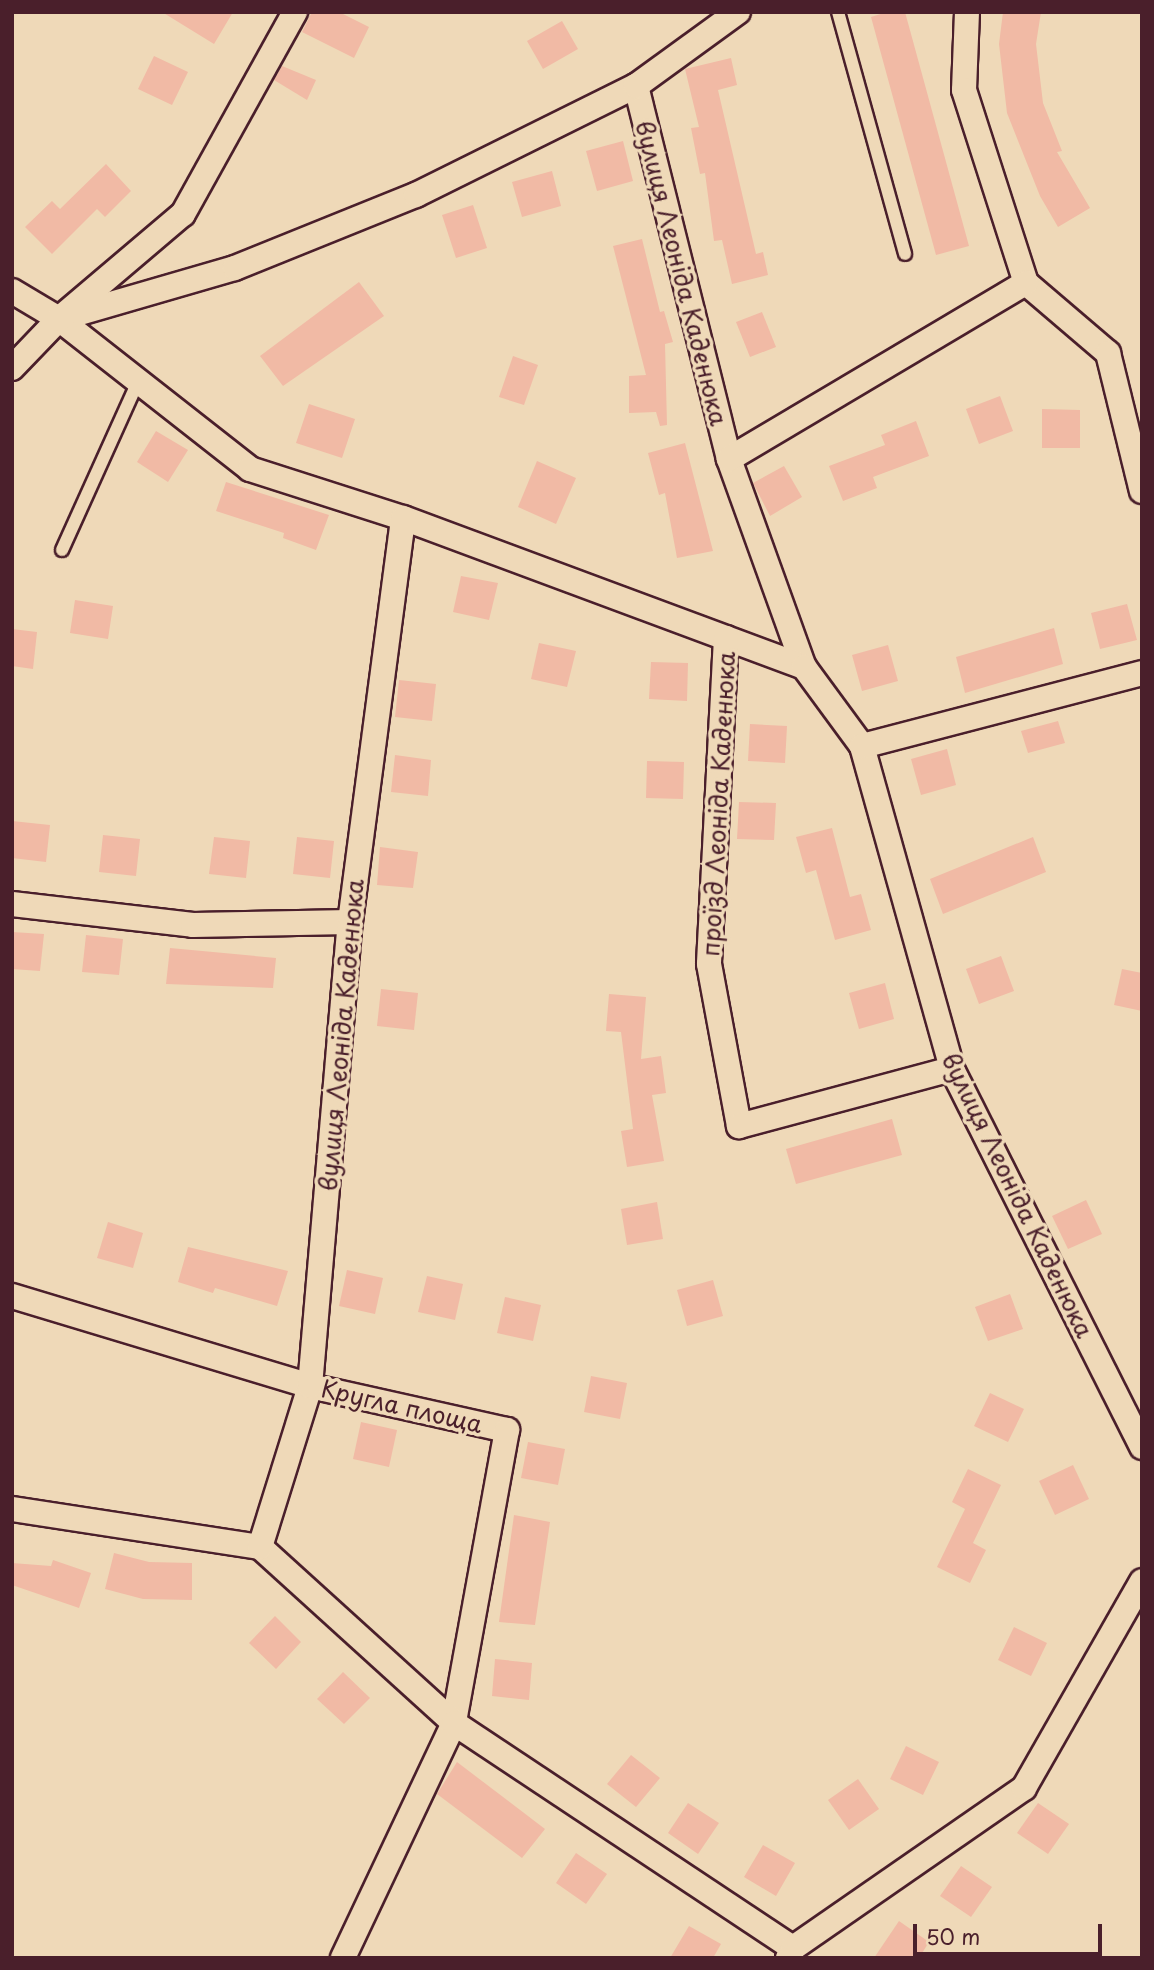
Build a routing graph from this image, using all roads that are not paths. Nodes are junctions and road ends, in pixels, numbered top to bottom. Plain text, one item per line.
1 (295, 12) edge
2 (738, 12) edge
3 (838, 12) edge
4 (967, 12) edge
5 (636, 86) junction
6 (905, 254) dead end
7 (1026, 283) junction
8 (12, 291) edge
9 (59, 319) junction
10 (12, 368) edge
11 (138, 382) junction
12 (729, 459) junction
13 (1142, 491) edge
14 (403, 518) junction
15 (62, 550) dead end
16 (726, 638) junction
17 (804, 667) junction
18 (1142, 673) edge
19 (862, 746) junction
20 (12, 904) edge
21 (350, 922) junction
22 (952, 1069) junction
23 (12, 1296) edge
24 (310, 1386) junction
25 (1142, 1447) edge
26 (12, 1509) edge
27 (260, 1547) junction
28 (1142, 1581) edge
29 (454, 1723) junction
30 (791, 1953) edge
31 (343, 1958) edge

1 - 9 street
2 - 5 street, вулиця Леоніда Каденюка
3 - 6 lane
4 - 7 street
5 - 9 street, вулиця Леоніда Каденюка
5 - 12 street, вулиця Леоніда Каденюка
7 - 12 street, вулиця Леоніда Каденюка
7 - 13 street
8 - 9 street
9 - 10 street
9 - 11 street
11 - 14 street
11 - 15 lane
12 - 17 street, вулиця Леоніда Каденюка
14 - 16 street
14 - 21 street, вулиця Леоніда Каденюка
16 - 17 street
16 - 22 street, проїзд Леоніда Каденюка
17 - 19 street, вулиця Леоніда Каденюка
18 - 19 street
19 - 22 street, вулиця Леоніда Каденюка
20 - 21 street
21 - 24 street, вулиця Леоніда Каденюка
22 - 25 street, вулиця Леоніда Каденюка
23 - 24 street, Кругла площа
24 - 27 street, вулиця Леоніда Каденюка
24 - 29 street, Кругла площа
26 - 27 street
27 - 29 street
28 - 30 street
29 - 30 street
29 - 31 street

